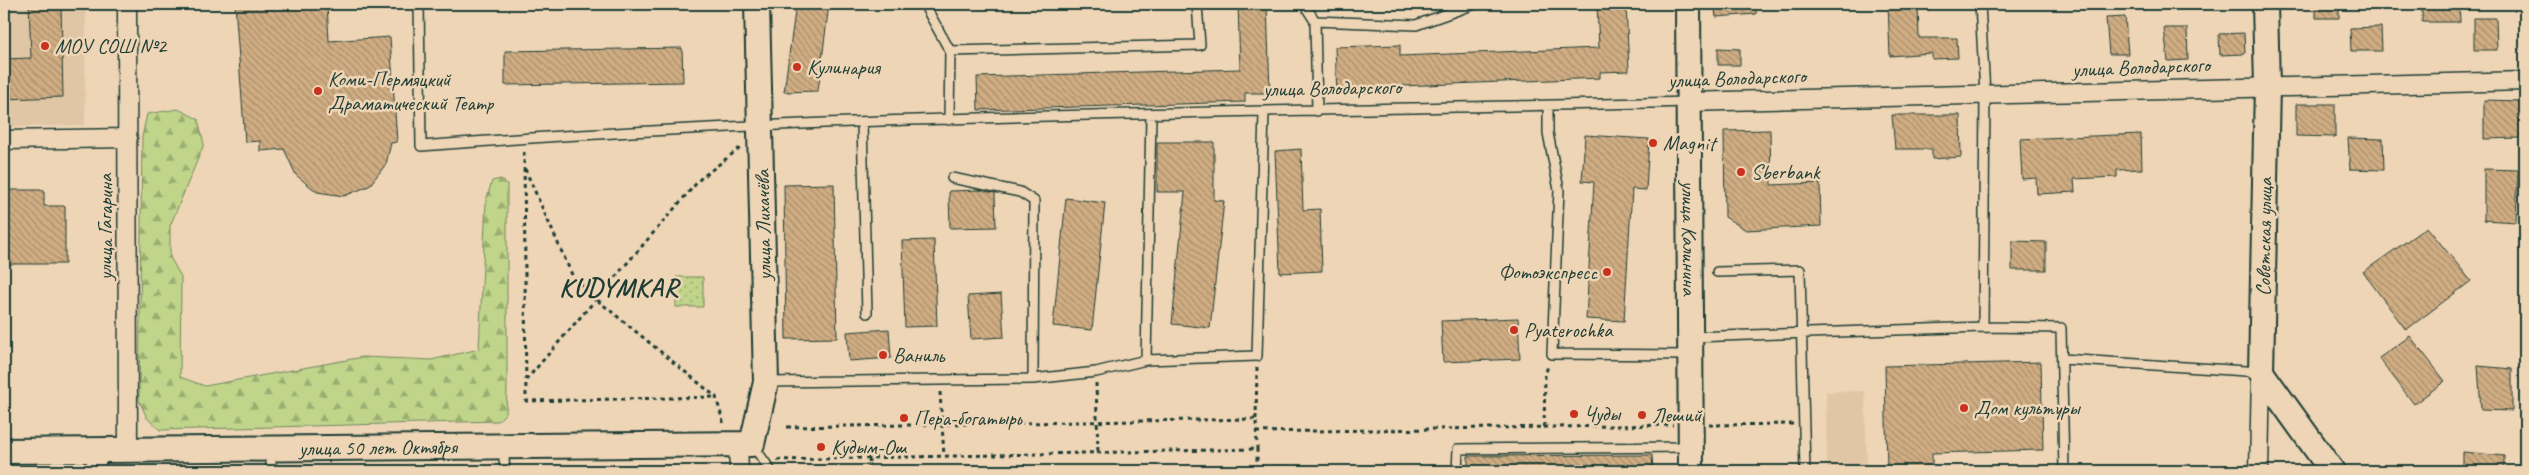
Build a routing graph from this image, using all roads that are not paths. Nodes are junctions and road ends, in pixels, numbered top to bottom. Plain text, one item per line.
1 (128, 4) edge
2 (419, 4) edge
3 (757, 4) edge
4 (924, 4) edge
5 (1197, 4) edge
6 (1304, 4) edge
7 (1475, 4) edge
8 (1688, 4) edge
9 (1980, 4) edge
10 (2265, 4) edge
11 (1315, 21) junction
12 (950, 50) junction
13 (2525, 81) edge
14 (2268, 86) junction
15 (1985, 94) junction
16 (1687, 102) junction
17 (1548, 106) junction
18 (1317, 111) junction
19 (1264, 113) junction
20 (1151, 115) junction
21 (949, 120) junction
22 (862, 123) junction
23 (761, 127) junction
24 (128, 138) junction
25 (4, 140) edge
26 (952, 178) dead end
27 (1717, 272) dead end
28 (867, 314) dead end
29 (1983, 327) junction
30 (1801, 333) junction
31 (1689, 346) junction
32 (2062, 359) junction
33 (1146, 360) junction
34 (2261, 372) junction
35 (1033, 379) junction
36 (766, 382) junction
37 (503, 446) junction
38 (1690, 447) junction
39 (746, 448) junction
40 (128, 450) junction
41 (4, 452) edge
42 (271, 460) edge
43 (96, 461) edge
44 (504, 471) edge
45 (739, 471) edge
46 (771, 471) edge
47 (1457, 471) edge
48 (1691, 471) edge
49 (1805, 471) edge
50 (2064, 471) edge
51 (2259, 471) edge
52 (2332, 471) edge

1 - 24 street, улица Гагарина
2 - 23 lane, улица Володарского
3 - 23 street, улица Лихачёва
4 - 12 lane
5 - 12 lane
6 - 11 lane
7 - 11 lane
8 - 16 street, улица Калинина
9 - 15 lane
10 - 14 street, Советская улица
11 - 18 lane
12 - 21 lane
13 - 14 street, улица Володарского
14 - 15 street, улица Володарского
14 - 34 street, Советская улица
15 - 16 street, улица Володарского
15 - 29 lane
16 - 17 lane, улица Володарского
16 - 31 street, улица Калинина
17 - 18 lane, улица Володарского
17 - 31 lane
18 - 19 lane, улица Володарского
19 - 20 lane, улица Володарского
19 - 33 lane
20 - 21 lane, улица Володарского
20 - 33 lane
21 - 22 lane, улица Володарского
22 - 23 lane, улица Володарского
22 - 28 lane
23 - 36 street, улица Лихачёва
24 - 25 street
24 - 40 street, улица Гагарина
26 - 35 lane
27 - 30 lane
29 - 30 lane
29 - 32 lane
30 - 31 lane
30 - 49 lane
31 - 38 street, улица Калинина
32 - 34 lane
32 - 50 lane
33 - 35 lane
34 - 51 street, Советская улица
34 - 52 street
35 - 36 lane
36 - 39 street, улица Лихачёва
37 - 39 street, улица 50 лет Октября
37 - 42 street, улица 50 лет Октября
37 - 44 lane
38 - 47 lane
38 - 48 street, улица Калинина
39 - 45 street, улица Лихачёва
39 - 46 lane
40 - 42 street, улица 50 лет Октября
40 - 43 street, улица 50 лет Октября
41 - 43 street, улица 50 лет Октября

